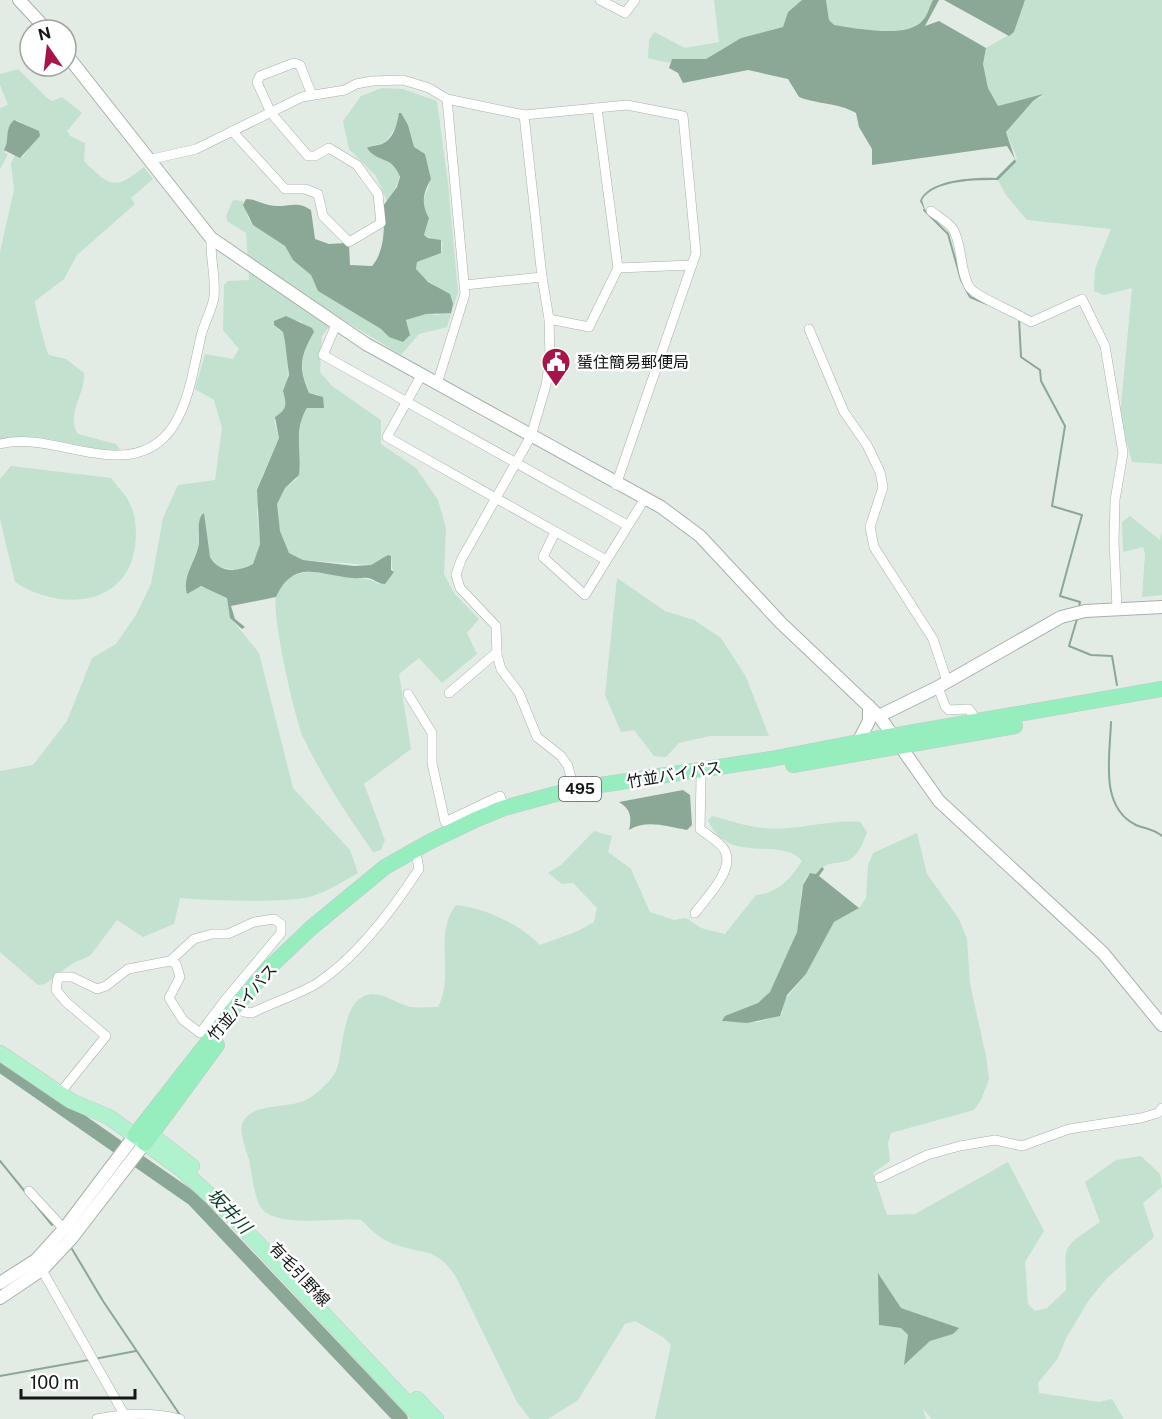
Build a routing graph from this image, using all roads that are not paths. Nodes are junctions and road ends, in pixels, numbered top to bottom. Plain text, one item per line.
1 (19, 0) edge
2 (600, 0) edge
3 (635, 0) edge
4 (35, 18) edge
5 (78, 70) edge
6 (312, 95) junction
7 (447, 99) junction
8 (597, 108) junction
9 (271, 113) junction
10 (524, 115) junction
11 (232, 131) junction
12 (148, 160) junction
13 (931, 211) dead end
14 (211, 238) junction
15 (692, 265) junction
16 (618, 268) junction
17 (542, 278) junction
18 (465, 285) junction
19 (549, 319) junction
20 (336, 325) junction
21 (809, 328) dead end
22 (421, 376) junction
23 (437, 384) junction
24 (406, 400) junction
25 (531, 436) junction
26 (0, 444) edge
27 (517, 463) junction
28 (616, 484) junction
29 (497, 500) junction
30 (644, 500) junction
31 (627, 525) junction
32 (555, 532) junction
33 (606, 560) junction
34 (1162, 607) edge
35 (1118, 609) junction
36 (497, 652) junction
37 (942, 684) junction
38 (1162, 689) edge
39 (449, 693) dead end
40 (408, 694) dead end
41 (1162, 698) edge
42 (869, 706) junction
43 (879, 716) junction
44 (977, 722) junction
45 (897, 741) junction
46 (858, 742) junction
47 (701, 778) junction
48 (575, 793) junction
49 (504, 808) junction
50 (417, 858) junction
51 (696, 913) dead end
52 (170, 962) junction
53 (235, 1006) junction
54 (1162, 1025) edge
55 (0, 1053) edge
56 (60, 1094) junction
57 (1162, 1108) edge
58 (135, 1146) junction
59 (879, 1178) dead end
60 (29, 1191) dead end
61 (64, 1229) junction
62 (40, 1265) junction
63 (0, 1283) edge
64 (0, 1298) edge
65 (125, 1416) edge
66 (97, 1419) edge
67 (180, 1419) edge
68 (422, 1419) edge
69 (436, 1419) edge

1 - 4 street
2 - 3 street
5 - 12 street
6 - 7 street
6 - 9 street
6 - 9 street
7 - 10 street
7 - 18 street
8 - 10 street
8 - 15 street
8 - 16 street
9 - 11 street
9 - 11 street
10 - 17 street
11 - 12 street
12 - 14 street
13 - 35 street
14 - 20 street
14 - 26 street
15 - 16 street
15 - 28 street
16 - 19 street
17 - 18 street
17 - 19 street
18 - 23 street
19 - 25 street
20 - 22 street
20 - 24 street
21 - 37 street
22 - 23 street
22 - 24 street
23 - 25 street
24 - 27 street
24 - 29 street
25 - 27 street
25 - 28 street
27 - 29 street
27 - 31 street
28 - 30 street
29 - 32 street
29 - 36 street
30 - 31 street
30 - 42 street
31 - 33 street
32 - 33 street
32 - 33 street
34 - 35 street
35 - 37 street
36 - 39 street
36 - 48 street
37 - 43 street
37 - 44 street
38 - 44 highway, 竹並バイパス / 495
40 - 49 street
41 - 45 highway, 竹並バイパス / 495
42 - 43 street
42 - 46 street
43 - 45 street
44 - 45 highway, 竹並バイパス / 495
45 - 46 highway, 竹並バイパス / 495
45 - 47 highway, 竹並バイパス / 495
45 - 54 street
46 - 48 highway, 竹並バイパス / 495
47 - 48 highway, 竹並バイパス / 495
47 - 51 street
48 - 49 highway, 竹並バイパス / 495
48 - 50 highway, 竹並バイパス / 495
49 - 53 highway, 竹並バイパス / 495
50 - 53 highway, 竹並バイパス / 495
50 - 53 street
52 - 53 street
52 - 53 street
52 - 56 street
53 - 58 highway, 竹並バイパス / 495
55 - 56 main road, 有毛引野線
56 - 58 main road, 有毛引野線
57 - 59 street
58 - 61 street
58 - 62 street
58 - 68 main road, 有毛引野線
58 - 69 main road, 有毛引野線
60 - 61 street
61 - 62 street
62 - 63 street
62 - 64 street
62 - 65 street
65 - 66 street
65 - 67 street

